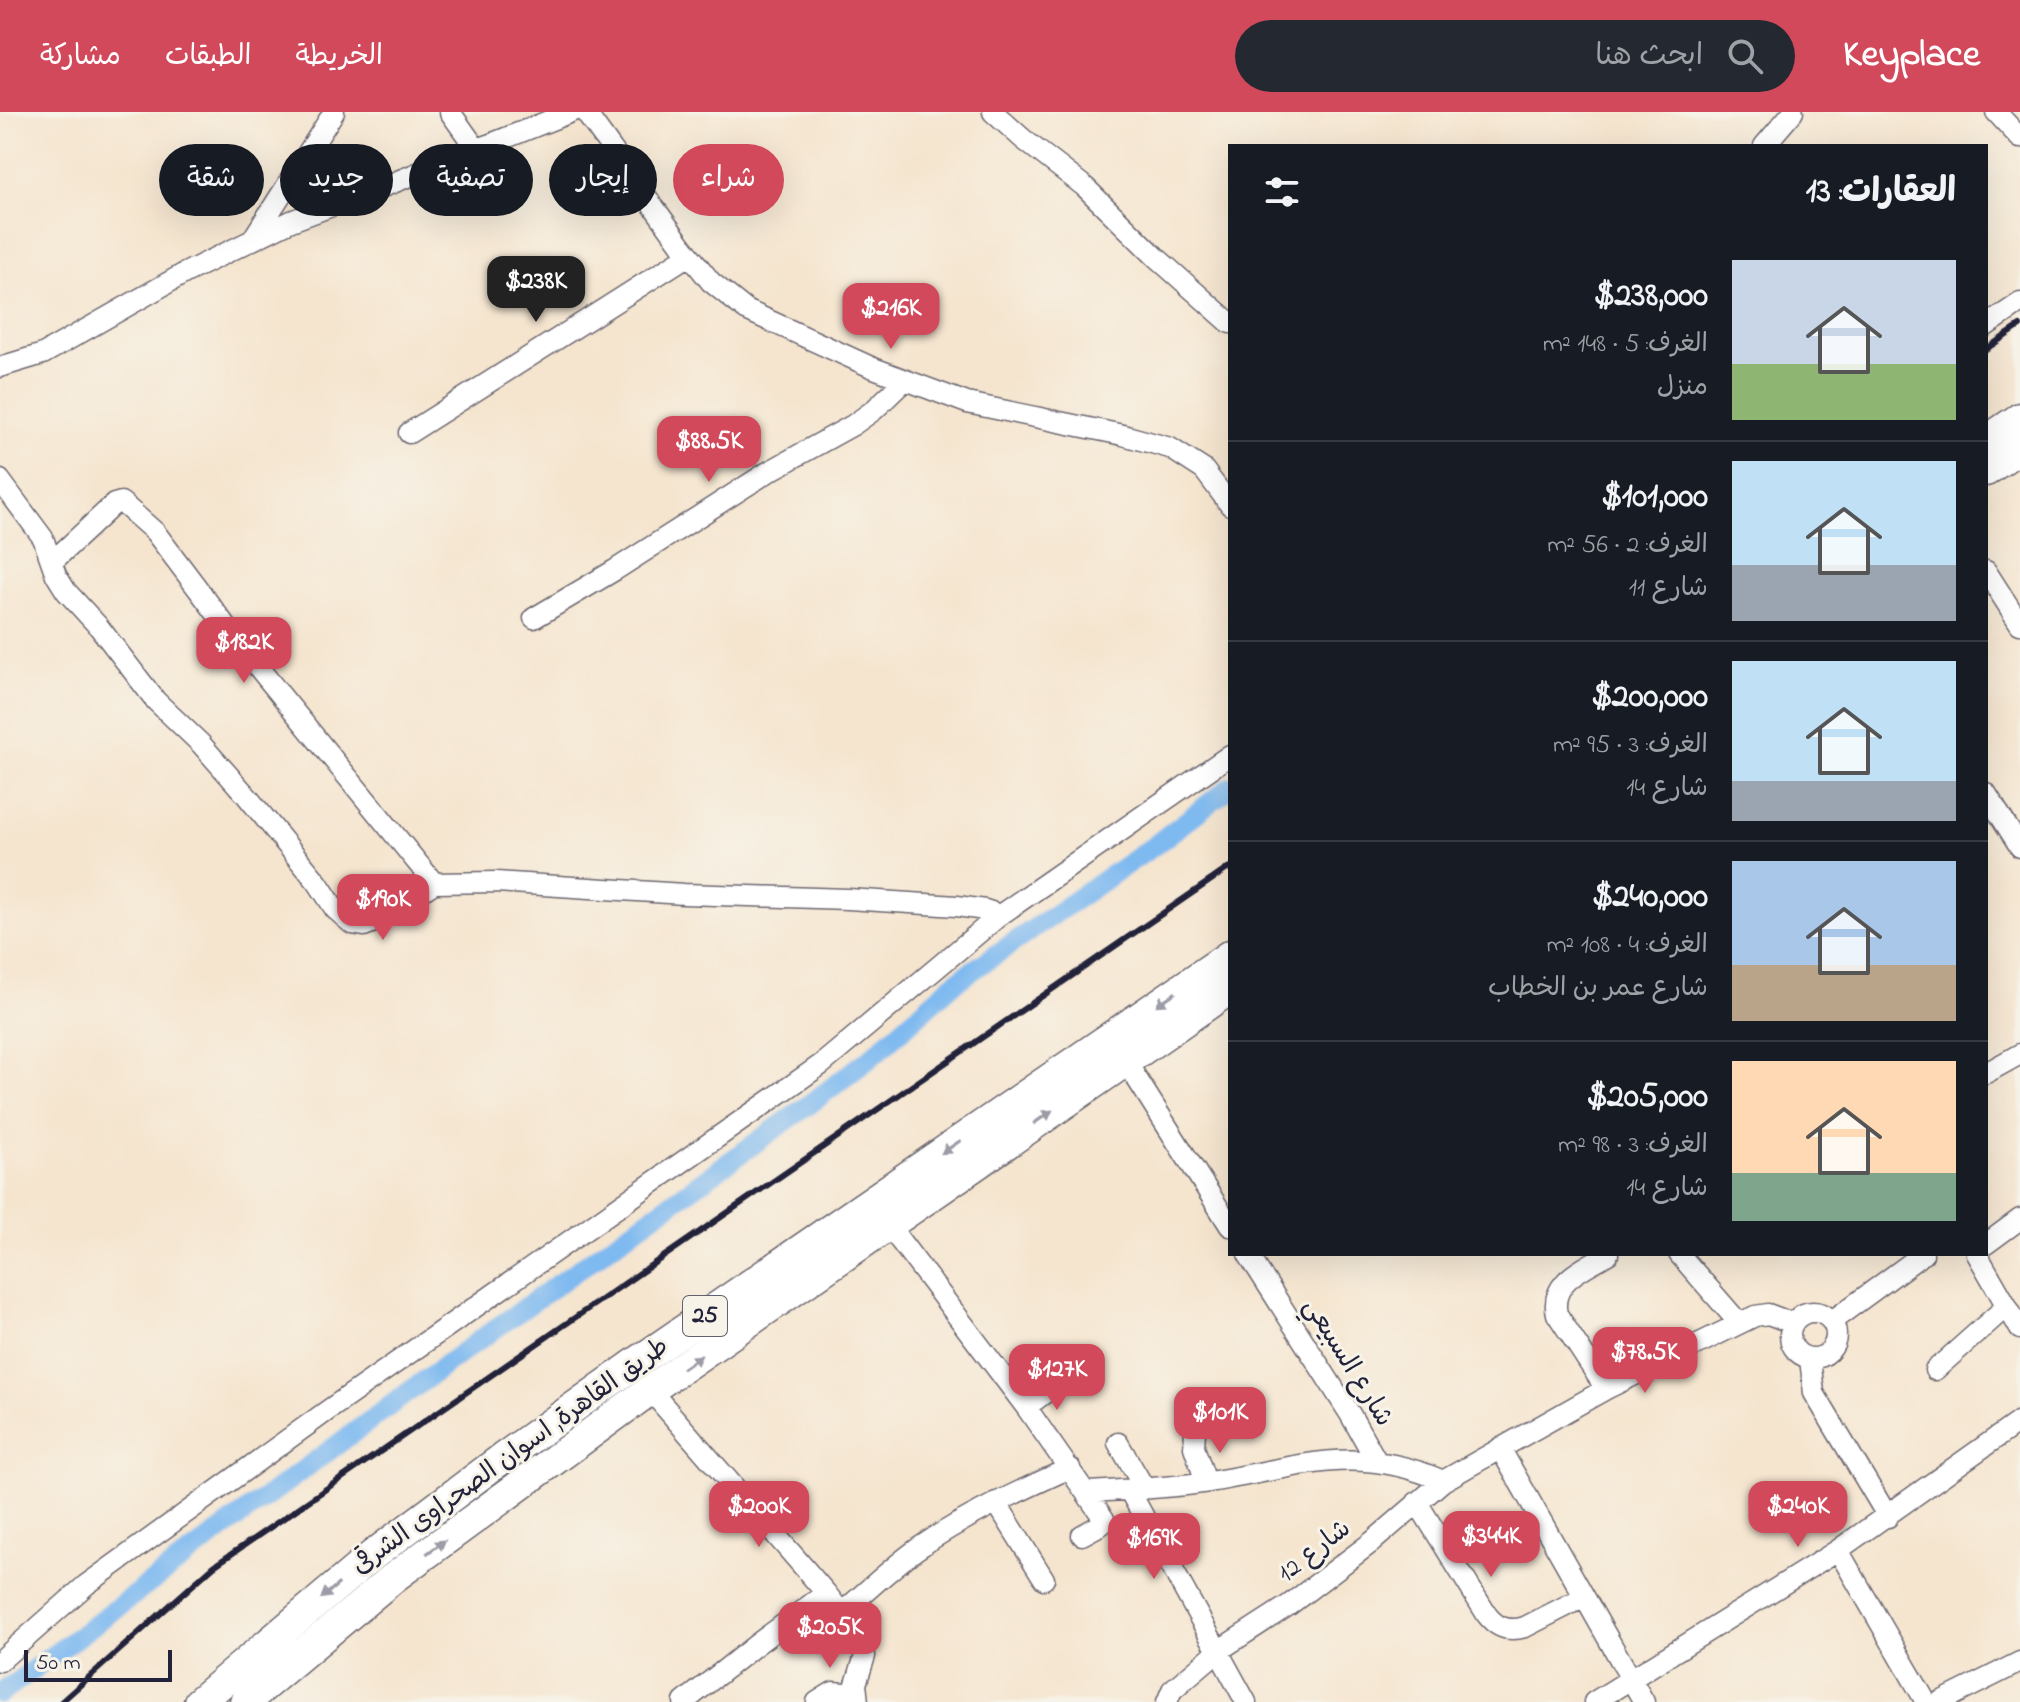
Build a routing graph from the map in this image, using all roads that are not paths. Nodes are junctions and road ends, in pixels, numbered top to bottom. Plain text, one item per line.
1 (334, 112) edge
2 (450, 112) edge
3 (571, 112) edge
4 (585, 112) edge
5 (993, 112) edge
6 (1793, 112) edge
7 (1998, 113) edge
8 (2020, 138) edge
9 (473, 144) edge
10 (492, 144) edge
11 (1766, 144) edge
12 (409, 176) edge
13 (252, 240) junction
14 (689, 255) junction
15 (2020, 303) edge
16 (1228, 321) edge
17 (1988, 325) edge
18 (0, 367) edge
19 (905, 380) junction
20 (2020, 418) edge
21 (409, 433) dead end
22 (1988, 440) edge
23 (2020, 447) edge
24 (1988, 470) edge
25 (0, 480) edge
26 (1228, 502) edge
27 (52, 562) junction
28 (1988, 574) edge
29 (534, 618) dead end
30 (2020, 624) edge
31 (1228, 756) edge
32 (1988, 796) edge
33 (2020, 847) edge
34 (434, 883) junction
35 (1000, 915) junction
36 (1228, 956) edge
37 (1228, 990) edge
38 (2020, 1054) edge
39 (1125, 1060) junction
40 (1988, 1072) edge
41 (2020, 1219) edge
42 (1228, 1223) edge
43 (889, 1226) junction
44 (1988, 1243) edge
45 (1249, 1256) edge
46 (1605, 1256) edge
47 (1681, 1256) edge
48 (1920, 1256) edge
49 (1978, 1256) edge
50 (2007, 1306) junction
51 (1832, 1321) junction
52 (1739, 1323) junction
53 (1792, 1323) junction
54 (2020, 1329) edge
55 (1810, 1359) junction
56 (1935, 1370) dead end
57 (1061, 1381) dead end
58 (1606, 1389) junction
59 (650, 1390) junction
60 (1026, 1407) junction
61 (2020, 1421) edge
62 (1195, 1432) dead end
63 (1118, 1443) dead end
64 (1500, 1448) junction
65 (1376, 1460) junction
66 (1070, 1468) junction
67 (1443, 1481) junction
68 (1206, 1482) junction
69 (1137, 1490) junction
70 (1087, 1492) junction
71 (996, 1502) junction
72 (1417, 1502) junction
73 (1888, 1517) junction
74 (1082, 1535) dead end
75 (1838, 1550) junction
76 (1044, 1579) dead end
77 (826, 1593) junction
78 (1584, 1597) junction
79 (842, 1613) junction
80 (259, 1649) junction
81 (1218, 1651) junction
82 (0, 1661) edge
83 (2020, 1662) edge
84 (279, 1672) junction
85 (1630, 1678) junction
86 (857, 1698) edge
87 (199, 1702) edge
88 (245, 1702) edge
89 (684, 1702) edge
90 (817, 1702) edge
91 (1167, 1702) edge
92 (1246, 1702) edge
93 (1594, 1702) edge
94 (1644, 1702) edge
95 (1926, 1702) edge
96 (1940, 1702) edge

1 - 13 street
2 - 9 street
3 - 10 street
4 - 14 street
5 - 16 street
6 - 11 street
7 - 8 street
12 - 13 street
13 - 18 street
14 - 19 street
14 - 21 street
15 - 17 street
19 - 26 street
19 - 29 street
20 - 22 highway
23 - 24 highway
25 - 27 street
27 - 34 street
27 - 34 street
28 - 30 street
31 - 35 street
32 - 33 street
34 - 35 street
35 - 82 street
36 -> 80 highway, طريق القاهرة, اسوان الصحراوى الشرقى / 25
37 - 39 highway, طريق القاهرة, اسوان الصحراوى الشرقى / 25
38 - 40 street
39 - 42 street
43 -> 39 highway, طريق القاهرة, اسوان الصحراوى الشرقى / 25
41 - 44 street
59 -> 43 highway, طريق القاهرة, اسوان الصحراوى الشرقى / 25
43 - 60 street
45 - 65 street, شارع السبيعي
46 - 58 street
47 - 52 street
48 - 51 street
49 - 50 street
50 - 54 street
50 - 56 street
51 - 53 street
51 - 55 street
52 - 53 street, شارع 12
52 - 58 street, شارع 12
53 - 55 street
55 - 73 street
57 - 60 street
58 - 64 street, شارع 12
59 - 77 street
84 -> 59 highway, طريق القاهرة, اسوان الصحراوى الشرقى / 25
60 - 66 street
61 - 73 street
62 - 68 street
63 - 69 street
64 - 67 street, شارع 12
64 - 78 street
65 - 67 street
65 - 68 street
66 - 70 street
66 - 71 street
67 - 72 street, شارع 12
68 - 69 street
69 - 70 street
69 - 81 street
70 - 74 street
71 - 76 street
71 - 79 street
72 - 78 street
72 - 81 street, شارع 12
73 - 75 street
75 - 85 street
75 - 95 street
77 - 79 street
77 - 89 street
78 - 85 street
79 - 86 street
80 - 84 highway
80 - 87 highway, طريق القاهرة, اسوان الصحراوى الشرقى / 25
81 - 91 street, شارع 12
81 - 92 street
83 - 96 street
84 - 88 highway, طريق القاهرة, اسوان الصحراوى الشرقى / 25
85 - 93 street
85 - 94 street
86 - 90 street

